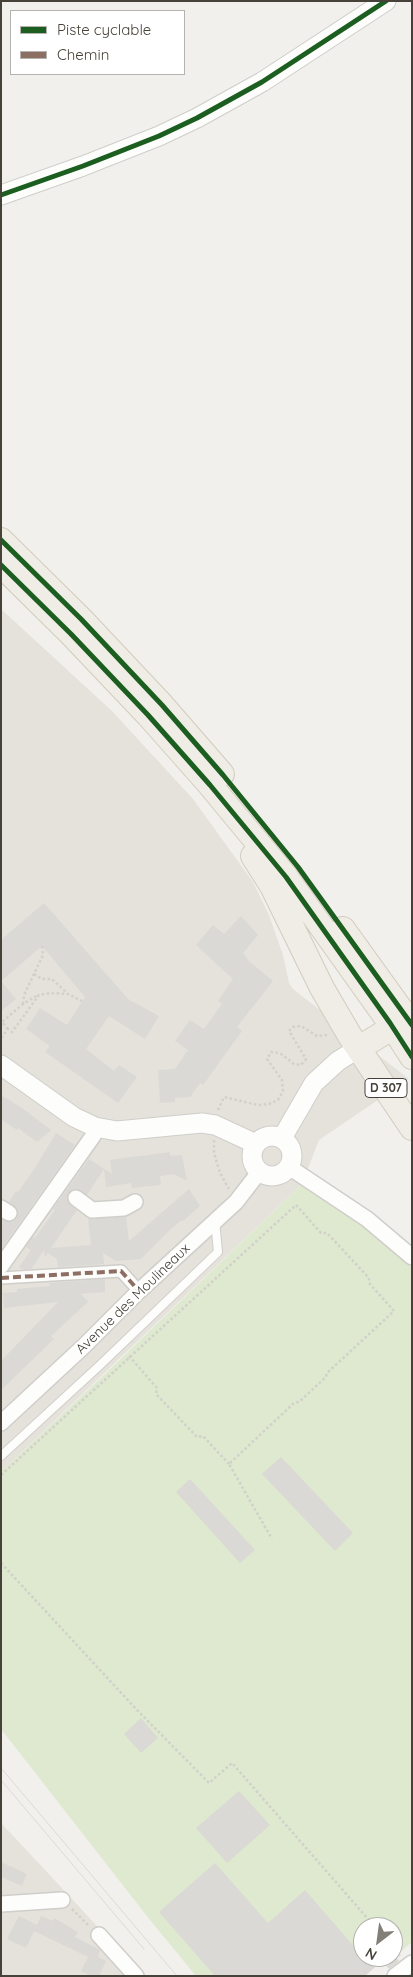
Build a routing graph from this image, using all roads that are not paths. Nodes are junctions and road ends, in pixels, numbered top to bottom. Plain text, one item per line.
1 (386, 1) edge
2 (1, 195) edge
3 (1, 540) edge
4 (1, 565) edge
5 (215, 792) junction
6 (412, 1024) edge
7 (382, 1034) dead end
8 (355, 1042) junction
9 (412, 1057) edge
10 (1, 1065) edge
11 (95, 1128) junction
12 (412, 1128) edge
13 (282, 1138) junction
14 (256, 1144) junction
15 (289, 1167) junction
16 (260, 1171) junction
17 (68, 1192) junction
18 (135, 1202) dead end
19 (14, 1217) edge
20 (216, 1221) junction
21 (412, 1257) edge
22 (1, 1266) edge
23 (1, 1278) edge
24 (139, 1291) junction
25 (1, 1423) edge
26 (1, 1456) edge
27 (62, 1900) road end
28 (1, 1904) edge
29 (99, 1935) road end
30 (412, 1963) edge
31 (136, 1976) edge
32 (395, 1976) edge

1 - 2 street
3 - 6 main road
4 - 5 main road
5 - 8 main road
5 - 9 main road
7 - 8 main road
8 - 12 main road, D 307
8 - 13 street
10 - 11 street
11 - 14 street
11 - 17 street
13 - 14 street
13 - 15 street
14 - 16 street
15 - 16 street
15 - 21 street
16 - 20 street, Avenue des Moulineaux
17 - 18 street
17 - 19 street
19 - 22 street
20 - 24 street, Avenue des Moulineaux
20 - 26 lane
23 - 24 street
24 - 25 street, Avenue des Moulineaux
27 - 28 street
29 - 31 street
30 - 32 street

